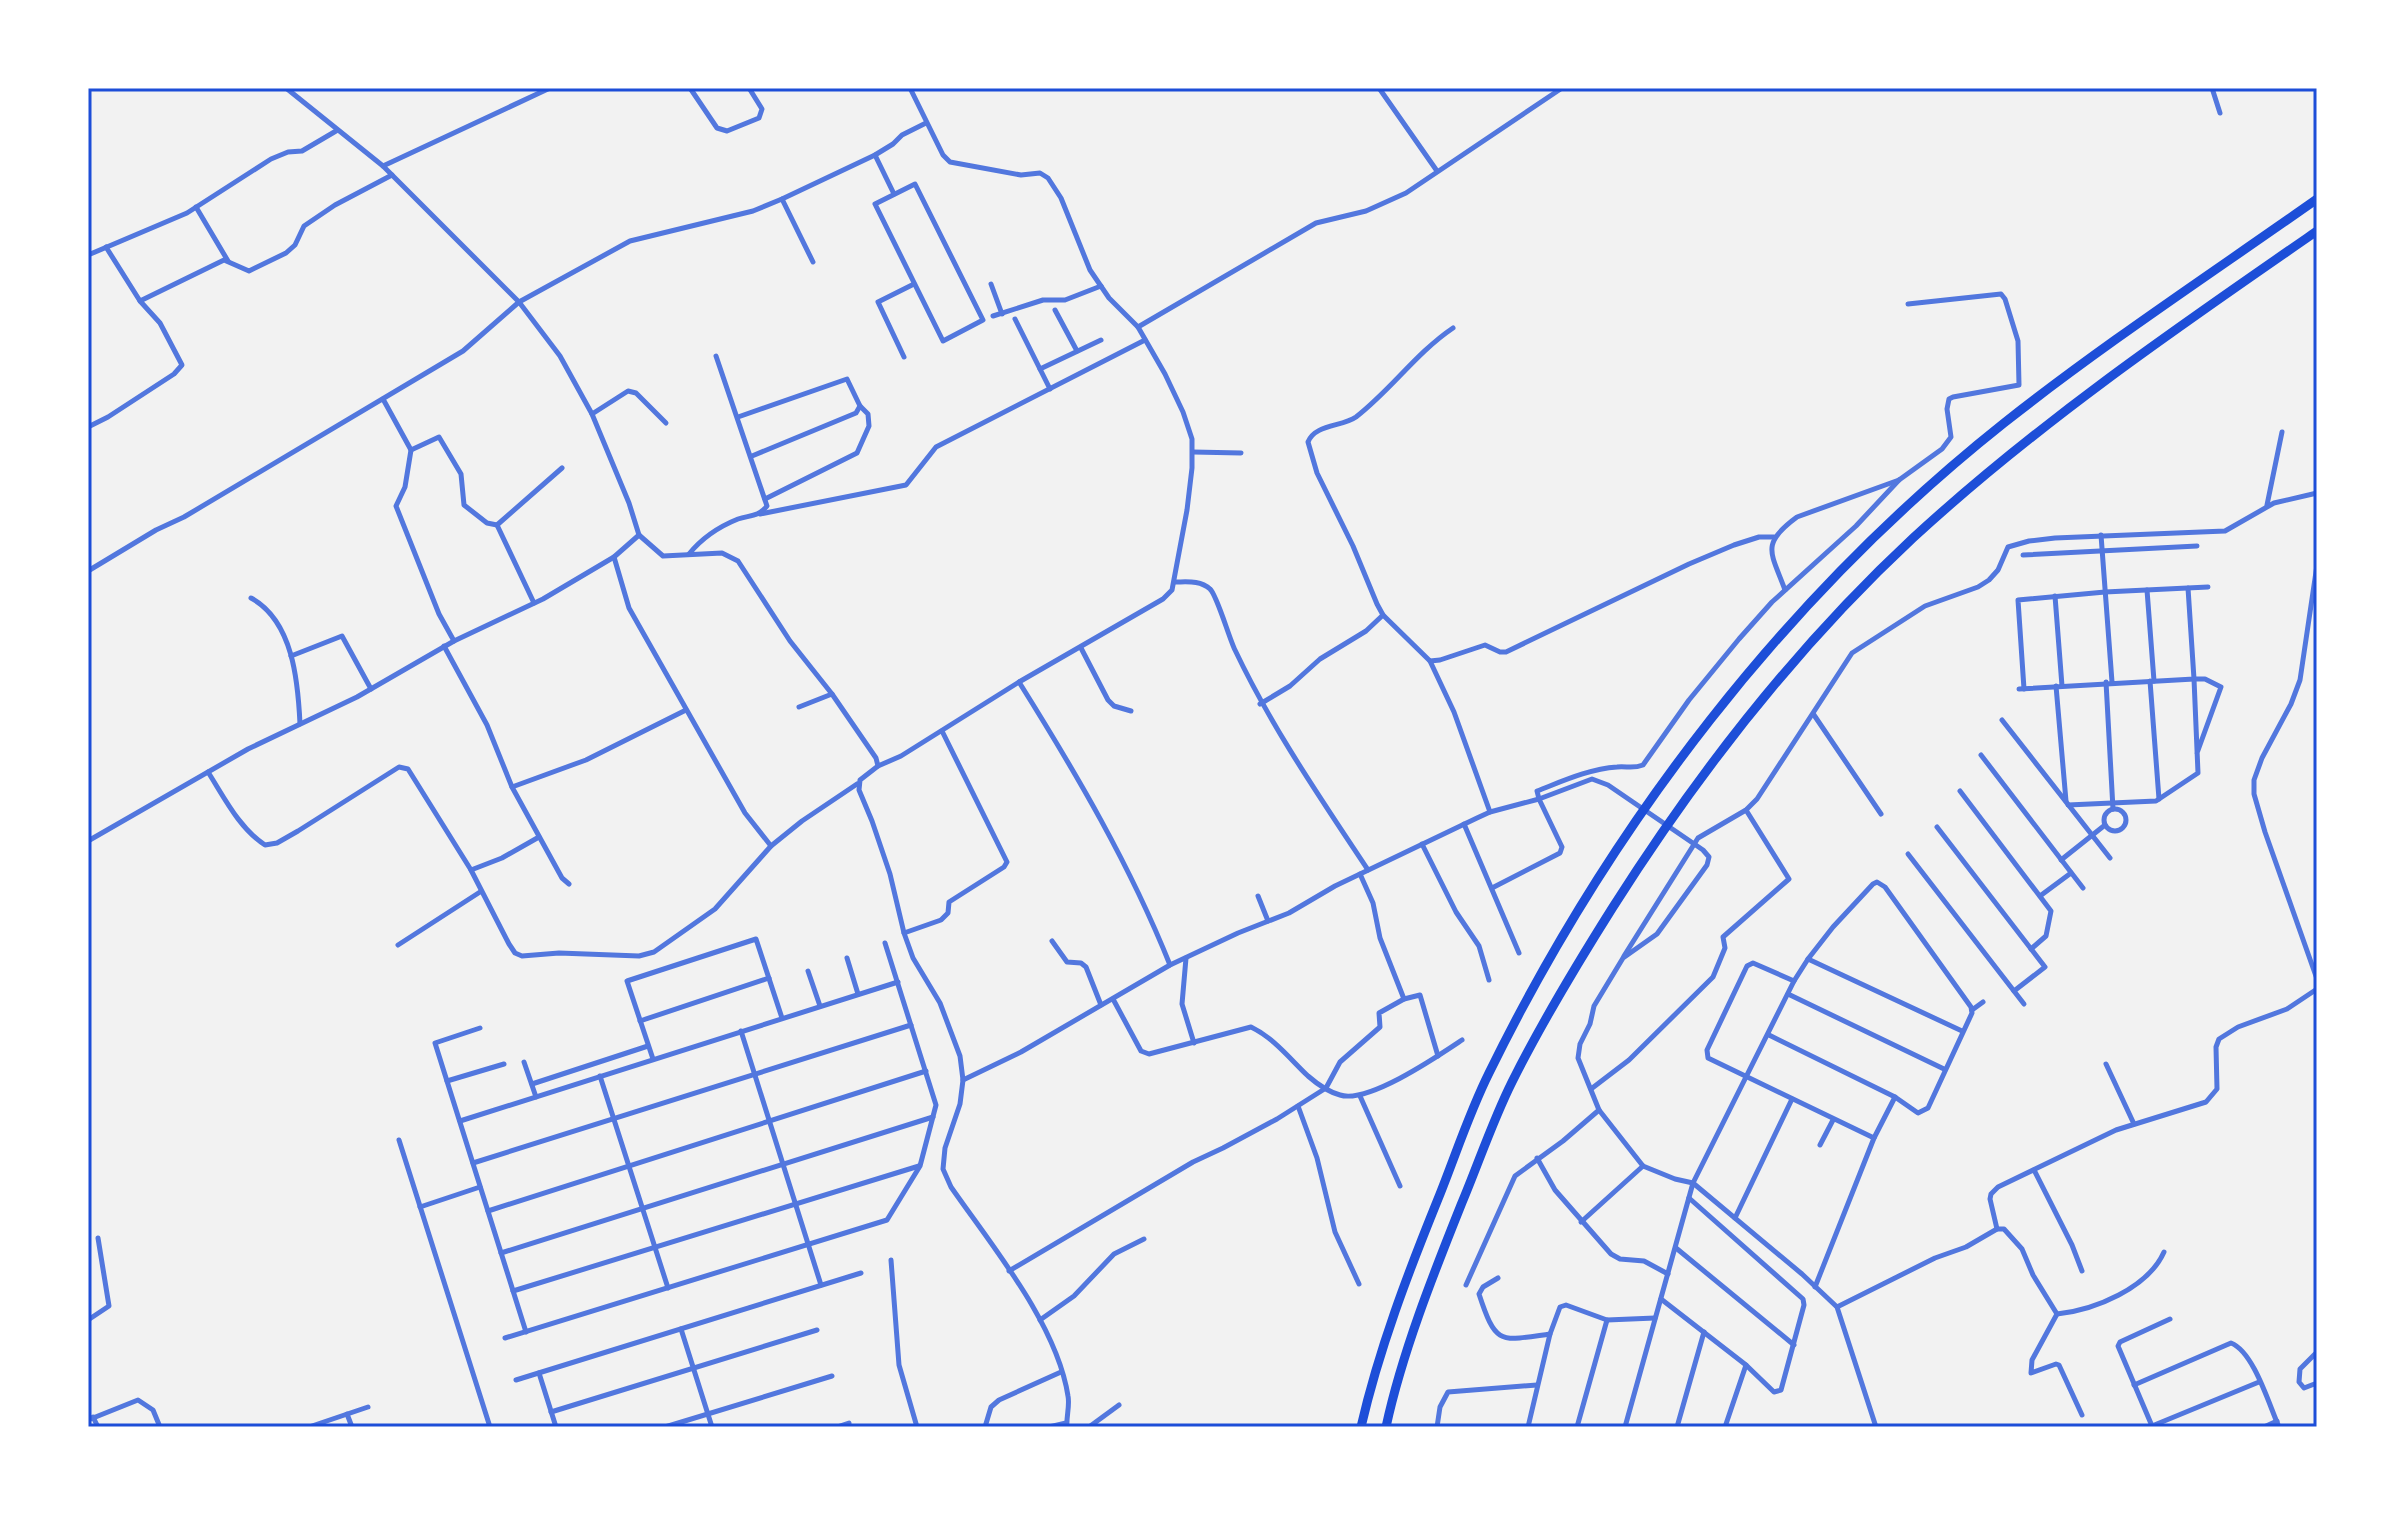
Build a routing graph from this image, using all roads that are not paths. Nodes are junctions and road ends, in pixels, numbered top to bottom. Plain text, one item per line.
1 (286, 88) edge
2 (550, 88) edge
3 (690, 88) edge
4 (749, 88) edge
5 (910, 88) edge
6 (1379, 88) edge
7 (1562, 88) edge
8 (2212, 88) edge
9 (2220, 113) dead end
10 (926, 123) junction
11 (336, 131) junction
12 (875, 155) junction
13 (383, 166) junction
14 (1437, 171) junction
15 (392, 175) junction
16 (894, 194) junction
17 (782, 199) junction
18 (2317, 199) edge
19 (196, 207) junction
20 (2317, 231) edge
21 (106, 247) junction
22 (88, 255) edge
23 (228, 261) junction
24 (813, 262) dead end
25 (914, 284) junction
26 (991, 284) dead end
27 (1101, 286) junction
28 (140, 301) junction
29 (519, 302) junction
30 (1908, 304) dead end
31 (1055, 310) dead end
32 (1002, 314) junction
33 (993, 316) dead end
34 (1015, 319) dead end
35 (1138, 327) junction
36 (1453, 328) dead end
37 (1101, 340) dead end
38 (1145, 340) junction
39 (1077, 352) junction
40 (716, 356) dead end
41 (904, 357) dead end
42 (1040, 369) junction
43 (1050, 389) junction
44 (383, 399) junction
45 (860, 406) junction
46 (592, 414) junction
47 (738, 417) junction
48 (666, 423) dead end
49 (88, 427) edge
50 (2282, 432) dead end
51 (411, 450) junction
52 (1193, 452) junction
53 (1241, 453) dead end
54 (752, 456) junction
55 (562, 468) dead end
56 (1899, 480) junction
57 (2317, 493) edge
58 (765, 499) junction
59 (2267, 506) junction
60 (760, 514) junction
61 (497, 525) junction
62 (639, 535) junction
63 (2101, 535) junction
64 (1774, 537) junction
65 (2197, 546) dead end
66 (2102, 550) junction
67 (689, 555) junction
68 (2023, 555) dead end
69 (614, 557) junction
70 (2317, 565) edge
71 (88, 571) edge
72 (1175, 582) junction
73 (2208, 587) dead end
74 (2188, 588) junction
75 (1785, 590) junction
76 (2147, 590) junction
77 (2105, 592) junction
78 (2055, 596) junction
79 (251, 598) dead end
80 (534, 603) junction
81 (1383, 615) junction
82 (454, 641) junction
83 (444, 646) junction
84 (1081, 648) junction
85 (291, 656) junction
86 (1430, 661) junction
87 (2194, 679) junction
88 (2152, 681) junction
89 (1019, 682) junction
90 (2109, 682) junction
91 (2059, 686) junction
92 (371, 689) junction
93 (832, 694) junction
94 (1260, 704) junction
95 (799, 707) dead end
96 (686, 710) junction
97 (1131, 711) dead end
98 (1814, 715) junction
99 (2002, 720) dead end
100 (300, 724) junction
101 (942, 731) junction
102 (2197, 753) junction
103 (1981, 755) dead end
104 (878, 766) junction
105 (208, 772) junction
106 (857, 784) junction
107 (512, 787) junction
108 (1960, 791) dead end
109 (1539, 799) junction
110 (2159, 799) junction
111 (2067, 803) junction
112 (2113, 806) junction
113 (1746, 810) junction
114 (1490, 812) junction
115 (1881, 814) dead end
116 (1464, 824) junction
117 (2105, 825) junction
118 (1937, 827) dead end
119 (2092, 835) junction
120 (539, 837) junction
121 (88, 841) edge
122 (1422, 844) junction
123 (771, 846) junction
124 (1908, 854) dead end
125 (2110, 858) dead end
126 (2061, 860) junction
127 (471, 870) junction
128 (1368, 870) junction
129 (2071, 873) junction
130 (1360, 874) junction
131 (569, 884) dead end
132 (1492, 888) junction
133 (2083, 888) dead end
134 (480, 892) junction
135 (1258, 896) dead end
136 (2040, 896) junction
137 (1268, 921) junction
138 (904, 933) junction
139 (1052, 941) dead end
140 (885, 943) dead end
141 (398, 945) dead end
142 (2031, 949) junction
143 (1519, 953) dead end
144 (1186, 957) junction
145 (847, 958) dead end
146 (1623, 958) junction
147 (1808, 959) junction
148 (1170, 965) junction
149 (808, 971) dead end
150 (769, 978) junction
151 (2317, 979) edge
152 (1489, 980) dead end
153 (1794, 981) junction
154 (898, 982) junction
155 (2317, 989) edge
156 (2014, 991) junction
157 (858, 994) junction
158 (1788, 994) junction
159 (1113, 999) junction
160 (1404, 999) junction
161 (1983, 1002) dead end
162 (2024, 1004) dead end
163 (1101, 1005) junction
164 (820, 1006) junction
165 (1972, 1010) junction
166 (782, 1018) junction
167 (640, 1021) junction
168 (911, 1025) junction
169 (480, 1028) dead end
170 (741, 1031) junction
171 (1962, 1031) junction
172 (1769, 1035) junction
173 (1462, 1040) dead end
174 (1194, 1043) junction
175 (648, 1046) junction
176 (1438, 1056) junction
177 (653, 1059) junction
178 (524, 1062) dead end
179 (504, 1064) dead end
180 (2106, 1064) dead end
181 (1944, 1069) junction
182 (926, 1071) junction
183 (755, 1074) junction
184 (600, 1076) junction
185 (1746, 1077) junction
186 (963, 1080) junction
187 (447, 1081) junction
188 (532, 1084) junction
189 (1326, 1088) junction
190 (1591, 1089) junction
191 (1360, 1095) junction
192 (536, 1097) junction
193 (1895, 1097) junction
194 (1792, 1099) junction
195 (1298, 1106) junction
196 (1599, 1110) junction
197 (933, 1117) junction
198 (613, 1119) junction
199 (1833, 1120) junction
200 (460, 1121) junction
201 (769, 1121) junction
202 (2134, 1124) junction
203 (1874, 1138) junction
204 (399, 1140) dead end
205 (1820, 1145) dead end
206 (1537, 1158) junction
207 (473, 1163) junction
208 (783, 1164) junction
209 (629, 1166) junction
210 (920, 1166) junction
211 (1643, 1166) junction
212 (2034, 1170) junction
213 (1693, 1183) junction
214 (1400, 1186) dead end
215 (480, 1187) junction
216 (1689, 1198) junction
217 (795, 1204) junction
218 (420, 1207) junction
219 (642, 1208) junction
220 (488, 1211) junction
221 (1735, 1218) junction
222 (1581, 1222) junction
223 (1997, 1229) junction
224 (98, 1238) dead end
225 (1144, 1239) dead end
226 (808, 1244) junction
227 (655, 1247) junction
228 (1676, 1248) junction
229 (2164, 1252) dead end
230 (501, 1253) junction
231 (891, 1260) dead end
232 (1009, 1271) junction
233 (2082, 1271) dead end
234 (861, 1273) dead end
235 (1668, 1274) junction
236 (1498, 1278) dead end
237 (1359, 1284) dead end
238 (821, 1285) junction
239 (1466, 1285) dead end
240 (1815, 1287) junction
241 (668, 1288) junction
242 (513, 1291) junction
243 (1661, 1299) junction
244 (1837, 1307) junction
245 (2057, 1314) junction
246 (1655, 1318) junction
247 (2170, 1319) dead end
248 (88, 1320) edge
249 (1040, 1320) junction
250 (1607, 1320) junction
251 (681, 1329) junction
252 (817, 1330) dead end
253 (526, 1332) junction
254 (1704, 1332) junction
255 (1550, 1334) junction
256 (505, 1338) dead end
257 (1794, 1345) junction
258 (2317, 1352) edge
259 (1746, 1365) junction
260 (694, 1368) junction
261 (1061, 1372) junction
262 (539, 1373) junction
263 (832, 1376) dead end
264 (516, 1380) dead end
265 (2259, 1382) junction
266 (2317, 1383) edge
267 (1537, 1385) junction
268 (2134, 1385) junction
269 (1119, 1405) dead end
270 (368, 1407) dead end
271 (551, 1412) junction
272 (347, 1414) junction
273 (708, 1414) junction
274 (2082, 1415) dead end
275 (90, 1419) edge
276 (849, 1423) dead end
277 (2278, 1424) edge
278 (1066, 1425) edge
279 (98, 1427) edge
280 (160, 1427) edge
281 (309, 1427) edge
282 (352, 1427) edge
283 (490, 1427) edge
284 (556, 1427) edge
285 (665, 1427) edge
286 (712, 1427) edge
287 (837, 1427) edge
288 (917, 1427) edge
289 (985, 1427) edge
290 (1049, 1427) edge
291 (1089, 1427) edge
292 (1361, 1427) edge
293 (1386, 1427) edge
294 (1437, 1427) edge
295 (1528, 1427) edge
296 (1571, 1427) edge
297 (1577, 1427) edge
298 (1625, 1427) edge
299 (1677, 1427) edge
300 (1725, 1427) edge
301 (1876, 1427) edge
302 (2264, 1427) edge

1 - 11 street
2 - 13 street
3 - 4 street
5 - 10 street
6 - 14 street
7 - 14 street
8 - 9 street
10 - 12 street
10 - 27 street
11 - 13 street
11 - 19 street
12 - 16 street
12 - 17 street
13 - 15 street
14 - 35 street
15 - 23 street
15 - 29 street
16 - 25 street
16 - 25 street
17 - 24 street
17 - 29 street
18 - 292 highway
19 - 21 street
19 - 23 street
20 - 293 highway
21 - 22 street
21 - 28 street
23 - 28 street
25 - 41 street
26 - 32 street
27 - 32 street
27 - 35 street
28 - 49 street
29 - 44 street
29 - 46 street
30 - 56 street
31 - 39 street
32 - 33 street
34 - 42 street
35 - 38 street
36 - 81 street
37 - 39 street
38 - 43 street
38 - 52 street
39 - 42 street
40 - 47 street
42 - 43 street
43 - 60 street
44 - 51 street
44 - 71 street
45 - 47 street
45 - 54 street
45 - 58 street
46 - 48 street
46 - 62 street
47 - 54 street
50 - 59 street
51 - 61 street
51 - 82 street
52 - 53 street
52 - 72 street
54 - 58 street
55 - 61 street
56 - 64 street
56 - 75 street
57 - 59 street
58 - 60 street
59 - 63 street
60 - 67 street
61 - 80 street
62 - 67 street
62 - 69 street
63 - 66 street
63 - 98 street
64 - 75 street
64 - 86 street
65 - 66 street
66 - 68 street
66 - 77 street
67 - 93 street
69 - 80 street
69 - 96 street
70 - 151 street
72 - 84 street
72 - 94 street
73 - 74 street
74 - 76 street
74 - 87 street
75 - 109 street
76 - 77 street
76 - 88 street
77 - 78 street
77 - 90 street
78 - 91 street
78 - 91 street
79 - 85 street
80 - 82 street
81 - 86 street
81 - 94 street
82 - 83 street
83 - 92 street
83 - 107 street
84 - 89 street
84 - 97 street
85 - 92 street
85 - 100 street
86 - 114 street
87 - 88 street
87 - 102 street
87 - 102 street
88 - 90 street
88 - 110 street
89 - 101 street
89 - 148 street
90 - 91 street
90 - 112 street
91 - 111 street
92 - 100 street
93 - 95 street
93 - 104 street
94 - 128 street
96 - 107 street
96 - 123 street
98 - 113 street
98 - 115 street
99 - 111 street
100 - 105 street
101 - 104 street
101 - 138 street
102 - 110 street
103 - 126 street
104 - 106 street
105 - 121 street
105 - 127 street
106 - 123 street
106 - 138 street
107 - 120 street
108 - 136 street
109 - 114 street
109 - 132 street
109 - 146 street
110 - 112 street
111 - 112 street
111 - 119 street
112 - 117 street
112 - 117 street
113 - 146 street
113 - 190 street
114 - 116 street
116 - 122 street
116 - 132 street
117 - 119 street
118 - 142 street
119 - 125 street
119 - 126 street
120 - 127 street
120 - 131 street
122 - 128 street
122 - 152 street
123 - 134 street
124 - 156 street
126 - 129 street
127 - 134 street
128 - 130 street
129 - 133 street
129 - 136 street
130 - 137 street
130 - 160 street
132 - 143 street
134 - 141 street
135 - 137 street
136 - 142 street
137 - 144 street
138 - 186 street
139 - 163 street
140 - 154 street
142 - 156 street
144 - 148 street
144 - 174 street
145 - 157 street
146 - 190 street
147 - 153 street
147 - 165 street
147 - 171 street
148 - 159 street
149 - 164 street
150 - 166 street
150 - 167 street
150 - 167 street
153 - 158 street
153 - 185 street
154 - 157 street
154 - 168 street
155 - 202 street
156 - 162 street
157 - 164 street
158 - 172 street
158 - 181 street
159 - 163 street
159 - 174 street
160 - 176 street
160 - 189 street
161 - 165 street
163 - 186 street
164 - 166 street
165 - 171 street
166 - 170 street
167 - 175 street
168 - 182 street
168 - 183 street
169 - 187 street
170 - 177 street
170 - 183 street
171 - 181 street
172 - 185 street
172 - 193 street
173 - 176 street
174 - 189 street
175 - 177 street
175 - 188 street
176 - 191 street
177 - 184 street
178 - 188 street
179 - 187 street
180 - 202 street
181 - 193 street
182 - 197 street
182 - 201 street
183 - 198 street
183 - 201 street
184 - 192 street
184 - 198 street
185 - 194 street
185 - 213 street
186 - 232 street
187 - 200 street
188 - 192 street
189 - 191 street
189 - 195 street
190 - 196 street
191 - 214 street
192 - 200 street
193 - 203 street
194 - 199 street
194 - 221 street
195 - 232 street
195 - 237 street
196 - 206 street
196 - 211 street
197 - 208 street
197 - 210 street
198 - 207 street
198 - 209 street
199 - 203 street
199 - 205 street
200 - 207 street
201 - 208 street
201 - 209 street
202 - 212 street
203 - 240 street
204 - 218 street
206 - 222 street
206 - 239 street
207 - 215 street
208 - 217 street
208 - 219 street
209 - 219 street
209 - 220 street
210 - 217 street
210 - 226 street
211 - 213 street
211 - 222 street
212 - 223 street
212 - 233 street
213 - 216 street
213 - 221 street
215 - 218 street
215 - 220 street
216 - 228 street
216 - 257 street
217 - 226 street
217 - 227 street
218 - 283 street
219 - 227 street
219 - 230 street
220 - 230 street
221 - 240 street
222 - 235 street
223 - 244 street
223 - 245 street
224 - 248 street
225 - 249 street
226 - 238 street
226 - 241 street
227 - 241 street
227 - 242 street
228 - 235 street
228 - 257 street
229 - 245 street
230 - 242 street
231 - 288 street
232 - 249 street
234 - 238 street
235 - 243 street
236 - 255 street
238 - 251 street
240 - 244 street
241 - 253 street
242 - 253 street
243 - 246 street
243 - 254 street
244 - 301 street
245 - 274 street
246 - 250 street
246 - 298 street
247 - 268 street
249 - 261 street
250 - 255 street
250 - 297 street
251 - 260 street
251 - 262 street
252 - 260 street
253 - 256 street
254 - 259 street
254 - 299 street
255 - 267 street
257 - 259 street
258 - 266 street
259 - 300 street
260 - 271 street
260 - 273 street
261 - 278 street
261 - 289 street
262 - 264 street
262 - 271 street
263 - 273 street
265 - 268 street
265 - 268 street
265 - 277 street
267 - 294 street
267 - 295 street
269 - 291 street
270 - 272 street
271 - 284 street
272 - 281 street
272 - 282 street
273 - 285 street
273 - 286 street
275 - 279 street
275 - 280 street
276 - 287 street
277 - 302 street
278 - 290 street
296 - 297 street

